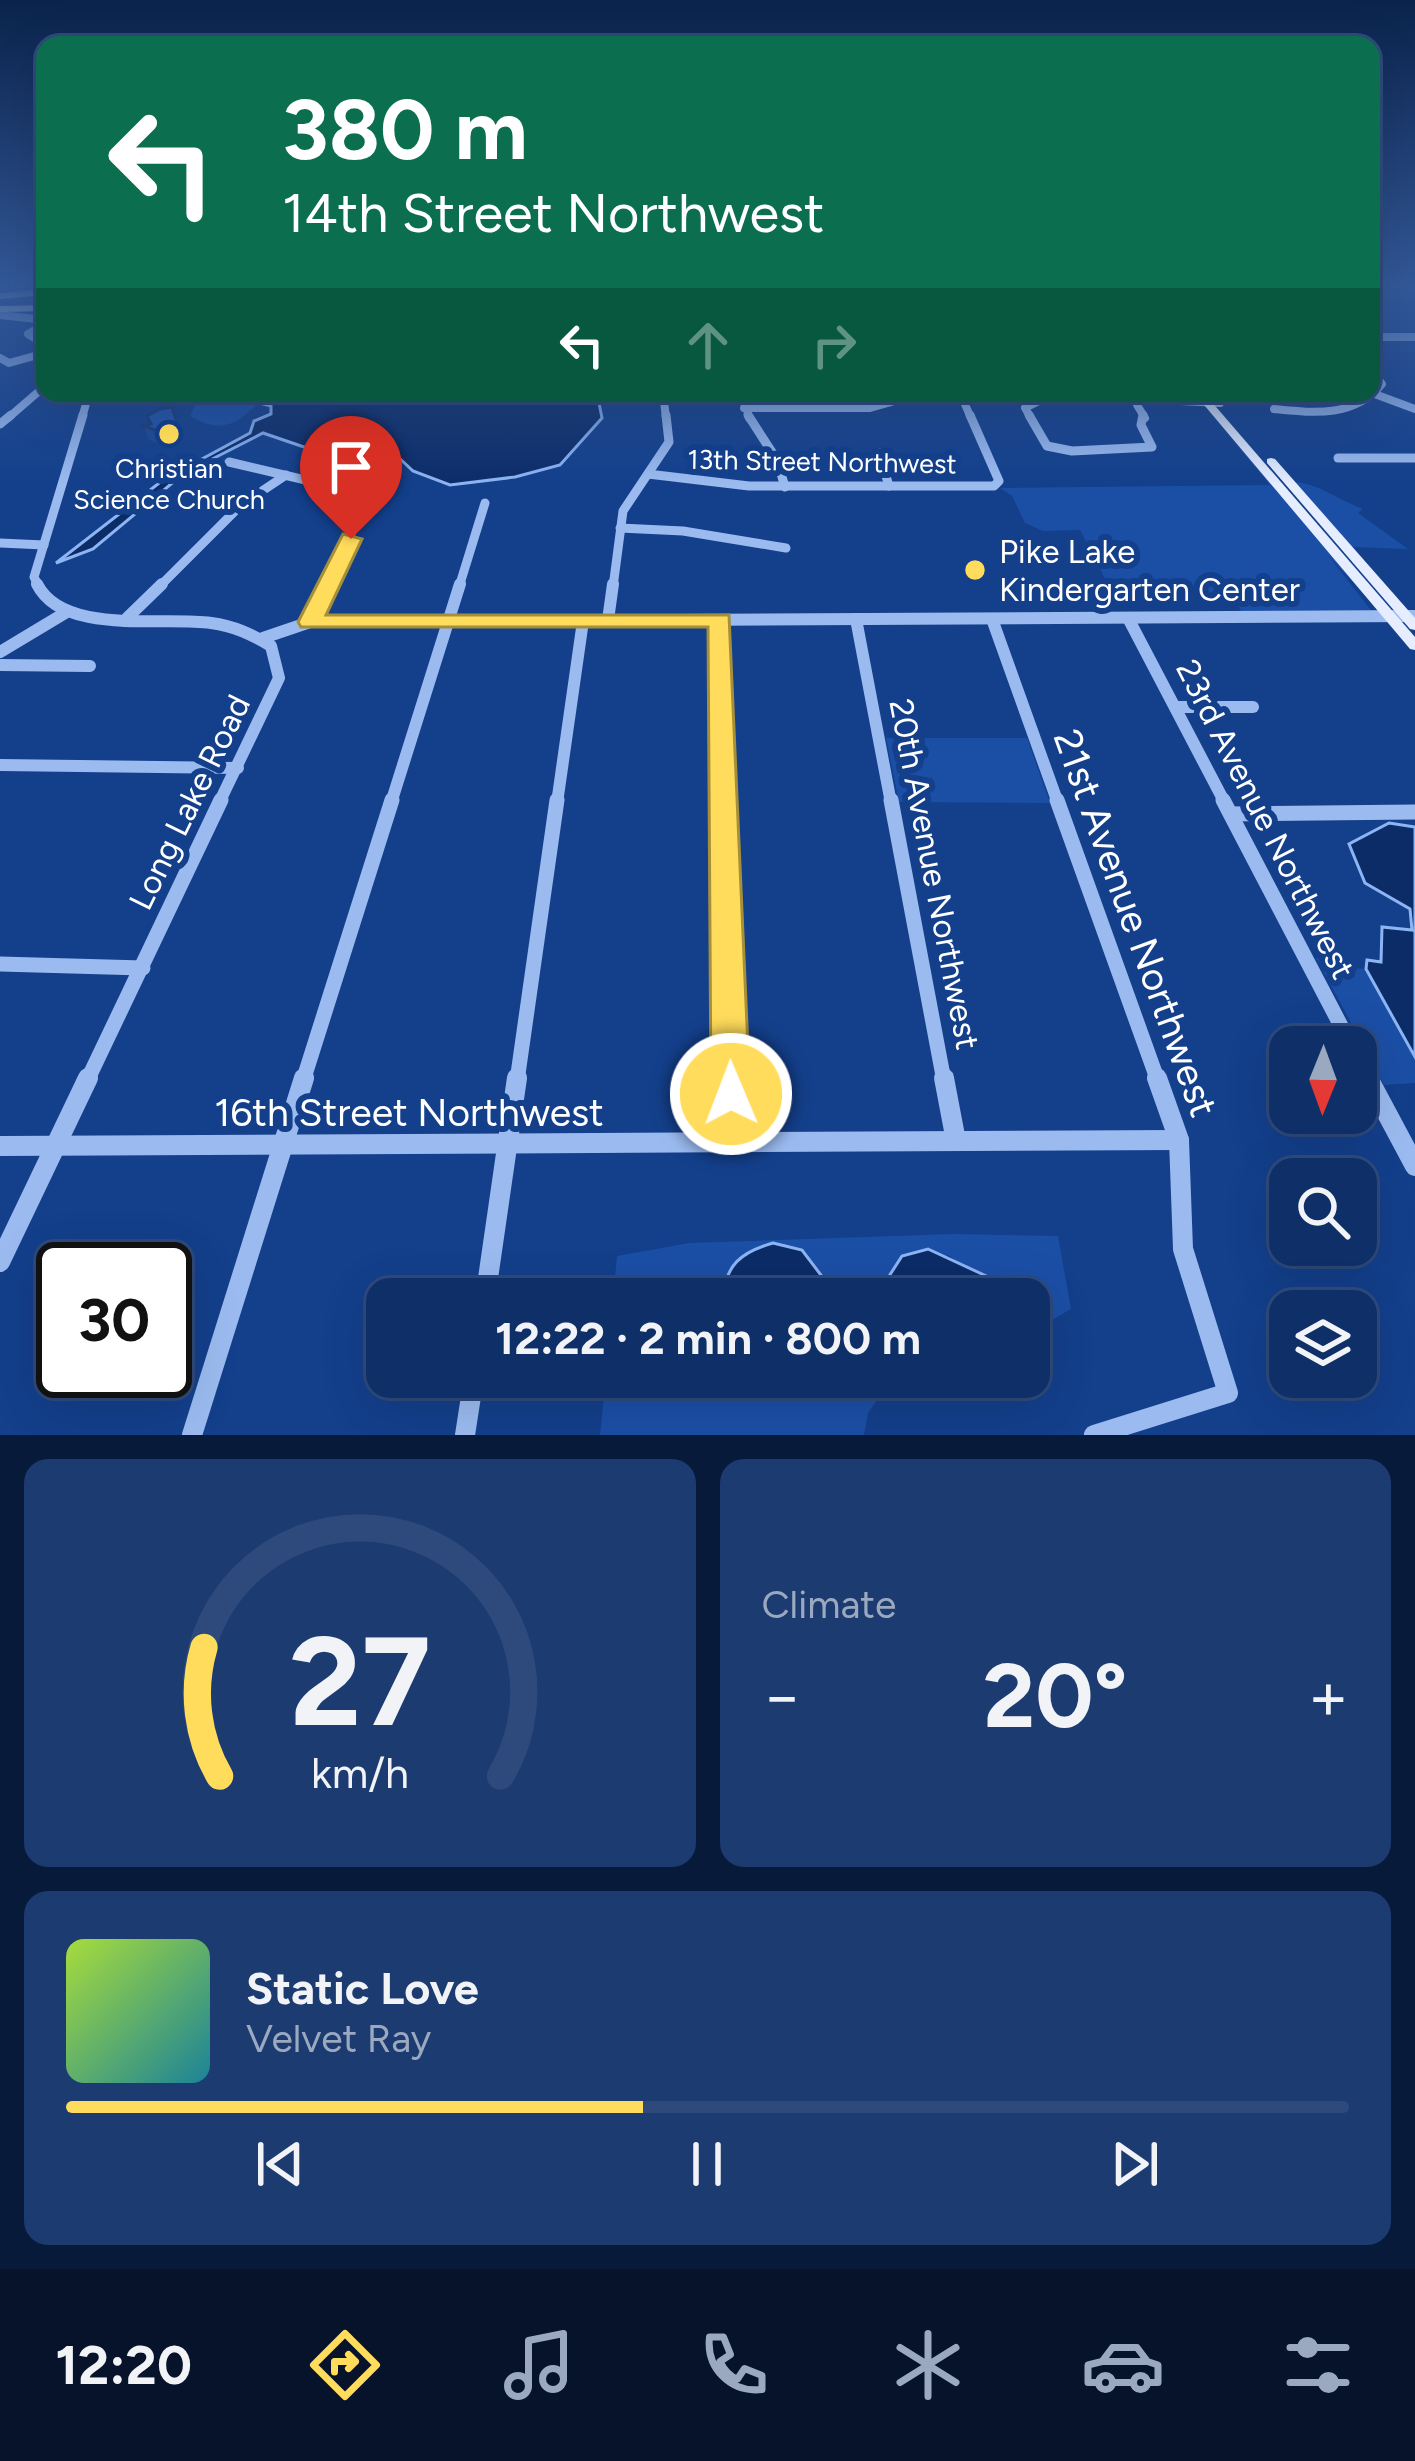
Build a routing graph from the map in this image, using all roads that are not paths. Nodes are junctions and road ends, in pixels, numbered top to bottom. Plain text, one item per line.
1 (36, 352) edge
2 (0, 358) edge
3 (36, 394) edge
4 (1380, 396) edge
5 (86, 402) edge
6 (664, 402) edge
7 (744, 402) edge
8 (891, 402) edge
9 (964, 402) edge
10 (1033, 402) edge
11 (1138, 402) edge
12 (1213, 402) edge
13 (1214, 402) edge
14 (1366, 402) edge
15 (744, 408) junction
16 (1274, 409) dead end
17 (1415, 410) edge
18 (0, 424) edge
19 (879, 453) dead end
20 (1338, 458) dead end
21 (1415, 458) edge
22 (229, 462) dead end
23 (648, 474) junction
24 (286, 475) junction
25 (889, 486) junction
26 (785, 487) junction
27 (485, 503) dead end
28 (620, 528) junction
29 (0, 543) edge
30 (44, 544) junction
31 (786, 548) dead end
32 (65, 613) junction
33 (1390, 617) junction
34 (127, 618) junction
35 (1128, 618) junction
36 (992, 619) junction
37 (608, 620) junction
38 (720, 620) junction
39 (856, 620) junction
40 (1412, 620) edge
41 (447, 621) junction
42 (584, 621) junction
43 (310, 622) junction
44 (263, 638) junction
45 (1415, 646) edge
46 (0, 652) edge
47 (0, 665) edge
48 (90, 666) dead end
49 (1175, 707) junction
50 (1253, 707) dead end
51 (0, 765) edge
52 (238, 768) junction
53 (1415, 812) edge
54 (1231, 814) junction
55 (0, 964) edge
56 (142, 968) junction
57 (1341, 1026) edge
58 (1377, 1094) edge
59 (1179, 1140) junction
60 (956, 1141) junction
61 (732, 1142) junction
62 (508, 1144) junction
63 (0, 1146) edge
64 (283, 1146) junction
65 (56, 1147) junction
66 (1415, 1166) edge
67 (0, 1262) edge
68 (488, 1278) edge
69 (471, 1398) edge
70 (192, 1435) edge
71 (465, 1435) edge
72 (1094, 1435) edge

1 - 2 street
3 - 18 street
4 - 17 street
5 - 30 street
6 - 23 street
7 - 15 street
8 - 15 street
9 - 25 street, 13th Street Northwest
10 - 11 street
12 - 33 main road
13 - 40 main road
14 - 16 street
15 - 26 street
19 - 25 street
20 - 21 street
22 - 24 street
23 - 26 street, 13th Street Northwest
23 - 28 street
24 - 34 street
24 - 43 street
25 - 26 street, 13th Street Northwest
27 - 41 street
28 - 31 street
28 - 37 street
29 - 30 street
30 - 32 street
32 - 34 street
32 - 46 street
33 - 35 street
33 - 40 street
33 - 45 main road
34 - 44 street
35 - 36 street
35 - 49 street, 23rd Avenue Northwest
36 - 39 street
36 - 59 street, 21st Avenue Northwest
37 - 38 street
37 - 42 street
38 - 39 street
38 - 61 street
39 - 60 street, 20th Avenue Northwest
41 - 42 street
41 - 43 street
41 - 64 street
42 - 62 street
43 - 44 street
44 - 52 street, Long Lake Road
47 - 48 street
49 - 50 street
49 - 54 street, 23rd Avenue Northwest
51 - 52 street
52 - 56 street, Long Lake Road
53 - 54 street
54 - 57 street, 23rd Avenue Northwest
55 - 56 street
56 - 65 street, Long Lake Road
58 - 66 street, 23rd Avenue Northwest
59 - 60 street, 16th Street Northwest
59 - 72 street, 21st Avenue Northwest
60 - 61 street, 16th Street Northwest
61 - 62 street, 16th Street Northwest
62 - 64 street, 16th Street Northwest
62 - 68 street
63 - 65 street, 16th Street Northwest
64 - 65 street, 16th Street Northwest
64 - 70 street
65 - 67 street, Long Lake Road
69 - 71 street

